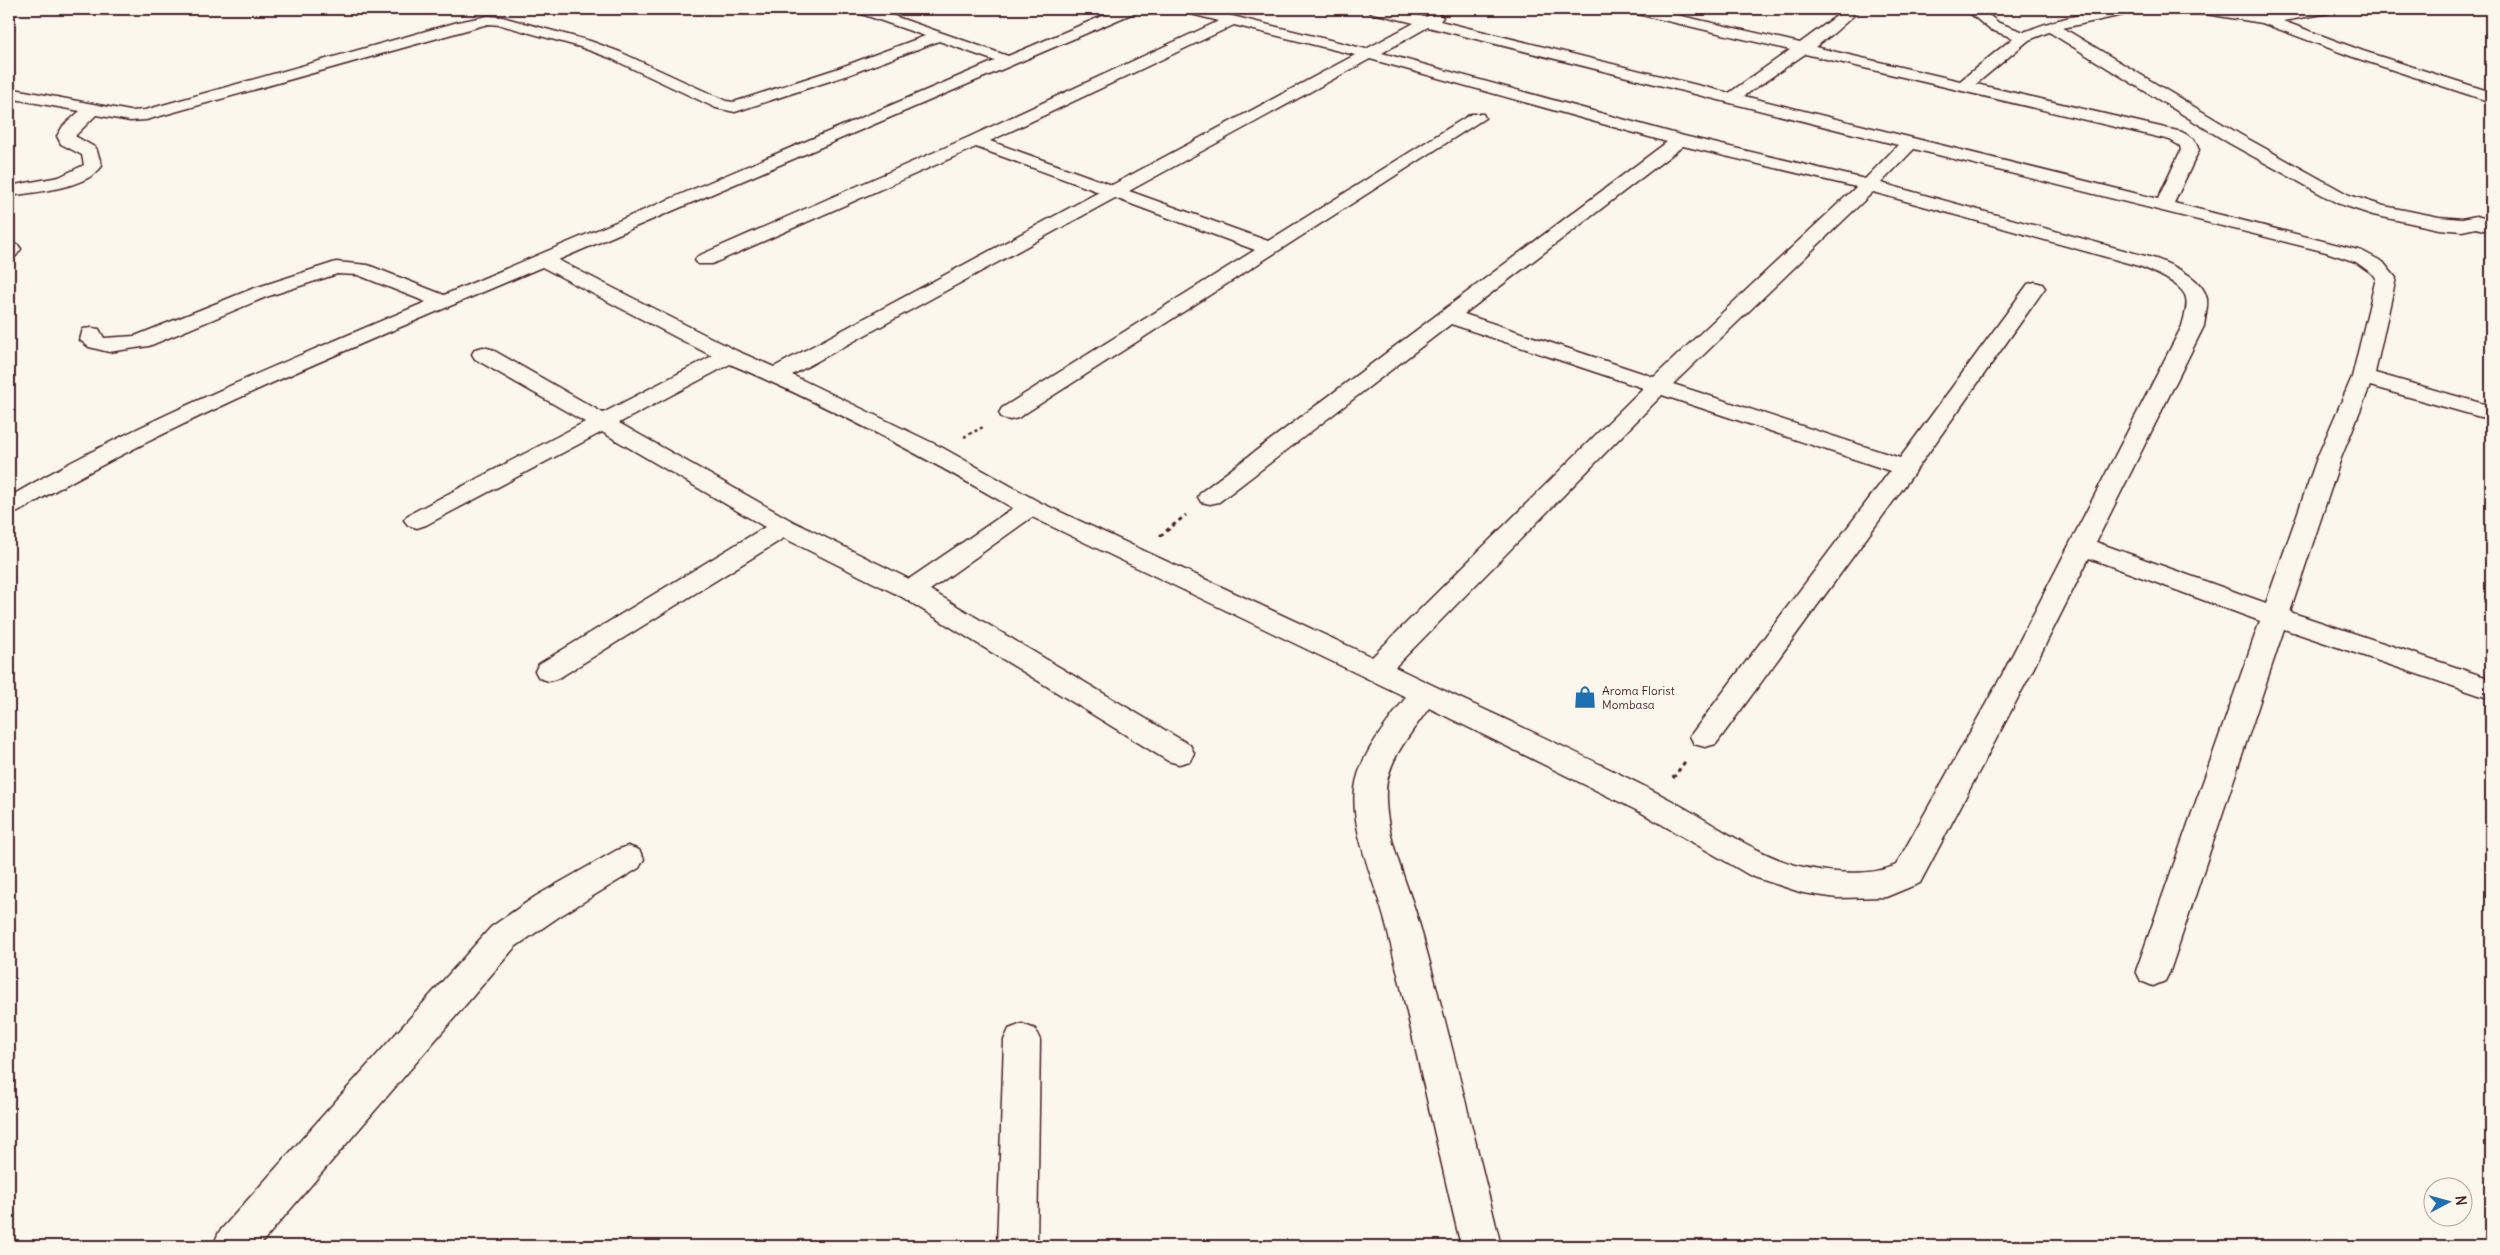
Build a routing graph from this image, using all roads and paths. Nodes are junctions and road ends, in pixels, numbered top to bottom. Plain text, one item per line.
1 (861, 9) edge
2 (1130, 9) edge
3 (1188, 9) edge
4 (1374, 9) edge
5 (1452, 9) edge
6 (1634, 9) edge
7 (1854, 9) edge
8 (1972, 9) edge
9 (2132, 9) edge
10 (2159, 9) edge
11 (2330, 9) edge
12 (1668, 12) edge
13 (2265, 19) junction
14 (1233, 20) junction
15 (1426, 22) junction
16 (2050, 26) junction
17 (937, 37) junction
18 (2024, 37) junction
19 (1802, 49) junction
20 (1370, 54) junction
21 (1009, 60) junction
22 (1965, 85) junction
23 (9, 93) edge
24 (2491, 96) edge
25 (1732, 97) junction
26 (94, 109) junction
27 (1477, 118) dead end
28 (1680, 140) junction
29 (975, 141) junction
30 (1910, 143) junction
31 (1869, 185) junction
32 (9, 191) edge
33 (1113, 192) junction
34 (2163, 207) junction
35 (2491, 226) edge
36 (1268, 248) junction
37 (543, 260) junction
38 (705, 260) dead end
39 (2035, 288) dead end
40 (444, 302) junction
41 (1448, 316) junction
42 (91, 334) dead end
43 (483, 354) dead end
44 (730, 356) junction
45 (775, 375) junction
46 (2363, 377) junction
47 (1658, 386) junction
48 (1010, 413) joint
49 (2491, 413) edge
50 (600, 424) junction
51 (935, 453) junction
52 (1905, 468) junction
53 (1210, 496) joint
54 (9, 507) edge
55 (1030, 507) junction
56 (417, 520) dead end
57 (783, 527) junction
58 (2082, 546) junction
59 (1134, 556) junction
60 (911, 591) junction
61 (2274, 616) junction
62 (1376, 670) junction
63 (549, 671) dead end
64 (2491, 689) edge
65 (1423, 695) junction
66 (1705, 736) joint
67 (1179, 753) dead end
68 (1653, 805) junction
69 (628, 859) dead end
70 (2153, 971) dead end
71 (1022, 1040) dead end
72 (233, 1246) edge
73 (1017, 1246) edge
74 (1482, 1246) edge

1 - 17 street
2 - 21 street
3 - 14 street
4 - 15 street
5 - 15 street
6 - 12 street
7 - 19 street
8 - 18 street
9 - 16 street
10 - 13 street
11 - 13 street
12 - 19 street
13 - 24 street
14 - 20 street
14 - 29 street
15 - 20 street
15 - 25 street
16 - 18 street
16 - 35 street
17 - 21 street
17 - 26 street
18 - 22 street
19 - 22 street
19 - 25 street
20 - 28 street
20 - 33 street
21 - 37 street
22 - 34 street
23 - 26 street
25 - 30 street
26 - 32 street
27 - 36 street
28 - 31 street
28 - 41 street
29 - 33 street
29 - 38 street
30 - 31 street
30 - 34 street
31 - 47 street
31 - 58 street
33 - 36 street
33 - 45 street
34 - 46 street
36 - 48 street
37 - 40 street
37 - 44 street
39 - 52 street
40 - 42 street
40 - 54 street
41 - 47 street
41 - 53 street
43 - 50 street
44 - 45 street
44 - 50 street
45 - 51 street
46 - 49 street
46 - 61 street
47 - 52 street
47 - 62 street
48 - 51 path
50 - 56 street
50 - 57 street
51 - 55 street
52 - 66 street
53 - 59 path
55 - 59 street
55 - 60 street
57 - 60 street
57 - 63 street
58 - 61 street
58 - 68 street
59 - 62 street
60 - 67 street
61 - 64 street
61 - 70 street
62 - 65 street
65 - 68 street
65 - 74 street
66 - 68 path
69 - 72 street
71 - 73 street

